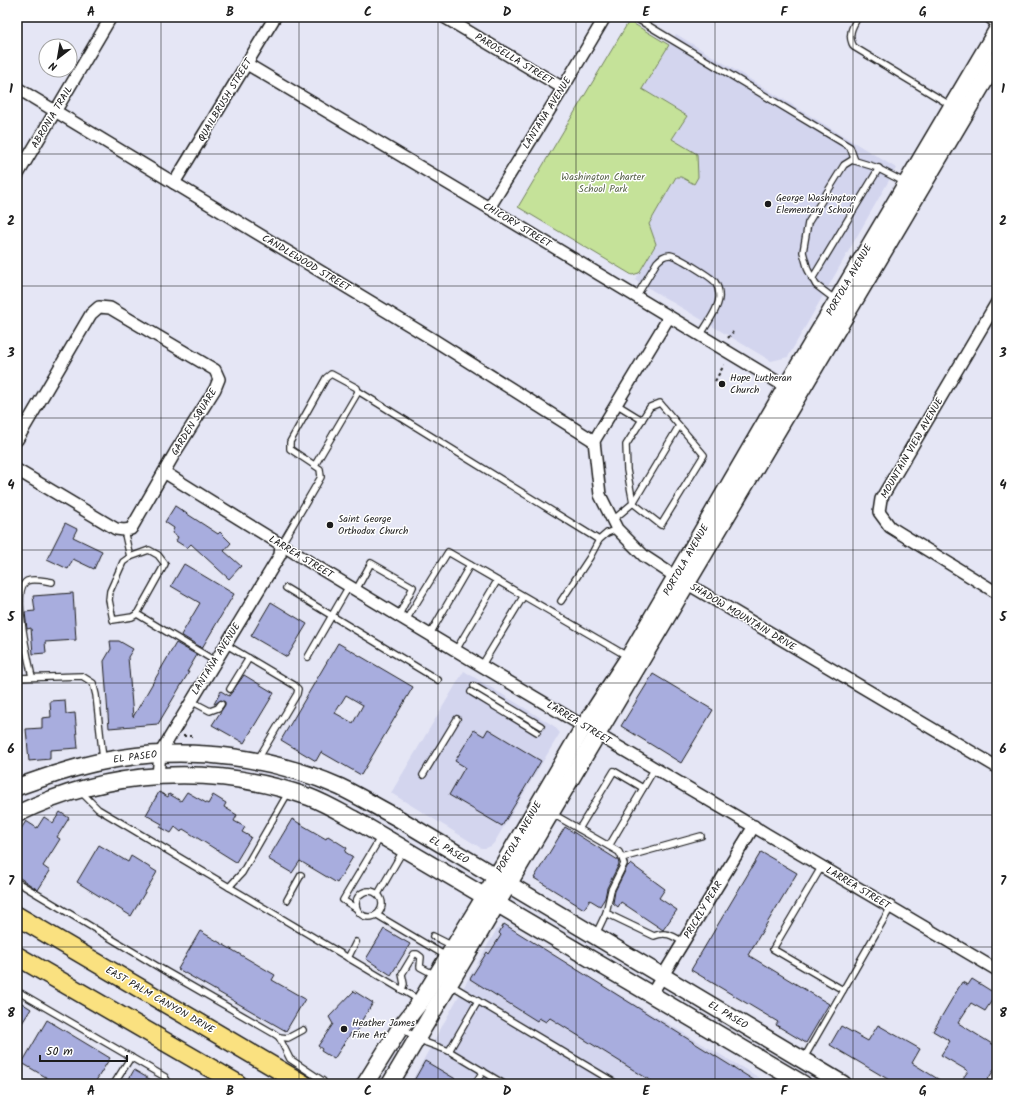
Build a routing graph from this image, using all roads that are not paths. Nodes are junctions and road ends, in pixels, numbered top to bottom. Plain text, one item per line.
1 (111, 17) edge
2 (275, 17) edge
3 (444, 17) edge
4 (605, 17) edge
5 (634, 17) edge
6 (858, 17) edge
7 (993, 17) edge
8 (997, 19) edge
9 (997, 30) edge
10 (997, 60) edge
11 (247, 64) junction
12 (17, 88) edge
13 (563, 88) junction
14 (952, 106) junction
15 (56, 111) junction
16 (855, 161) junction
17 (879, 168) junction
18 (17, 176) edge
19 (174, 183) junction
20 (906, 183) junction
21 (489, 208) junction
22 (812, 279) junction
23 (636, 297) junction
24 (837, 301) junction
25 (997, 302) edge
26 (669, 318) junction
27 (700, 336) junction
28 (786, 387) junction
29 (358, 391) junction
30 (616, 404) junction
31 (642, 420) junction
32 (679, 426) junction
33 (17, 440) edge
34 (594, 441) junction
35 (315, 465) junction
36 (17, 470) edge
37 (164, 472) junction
38 (633, 504) junction
39 (615, 524) junction
40 (124, 530) junction
41 (599, 540) junction
42 (280, 545) junction
43 (130, 557) junction
44 (470, 565) junction
45 (681, 580) junction
46 (497, 581) junction
47 (52, 582) dead end
48 (286, 588) dead end
49 (352, 588) junction
50 (997, 593) edge
51 (524, 596) junction
52 (561, 601) dead end
53 (137, 614) junction
54 (332, 616) junction
55 (403, 618) junction
56 (430, 634) junction
57 (226, 644) junction
58 (456, 650) junction
59 (308, 657) dead end
60 (629, 657) junction
61 (249, 658) junction
62 (215, 661) junction
63 (482, 665) junction
64 (32, 677) junction
65 (17, 678) edge
66 (438, 680) dead end
67 (474, 686) dead end
68 (230, 690) dead end
69 (471, 692) dead end
70 (190, 701) junction
71 (221, 704) dead end
72 (457, 720) dead end
73 (541, 726) dead end
74 (591, 730) junction
75 (537, 732) dead end
76 (160, 754) junction
77 (257, 761) junction
78 (103, 762) junction
79 (997, 767) edge
80 (655, 768) junction
81 (158, 775) junction
82 (423, 775) dead end
83 (17, 787) edge
84 (643, 788) junction
85 (79, 789) junction
86 (289, 791) junction
87 (310, 798) junction
88 (366, 801) junction
89 (541, 810) junction
90 (17, 814) edge
91 (754, 826) junction
92 (579, 829) junction
93 (382, 836) junction
94 (702, 836) dead end
95 (609, 846) junction
96 (404, 849) junction
97 (622, 858) junction
98 (822, 866) junction
99 (301, 875) dead end
100 (17, 882) edge
101 (229, 887) junction
102 (497, 891) junction
103 (378, 894) junction
104 (287, 900) dead end
105 (891, 907) junction
106 (357, 909) junction
107 (606, 912) junction
108 (377, 915) junction
109 (17, 916) edge
110 (433, 936) dead end
111 (595, 936) junction
112 (356, 942) dead end
113 (683, 942) junction
114 (17, 956) edge
115 (348, 958) junction
116 (450, 968) junction
117 (997, 970) edge
118 (662, 976) junction
119 (402, 990) junction
120 (843, 990) junction
121 (17, 991) edge
122 (651, 995) junction
123 (421, 1001) junction
124 (478, 1001) junction
125 (400, 1028) junction
126 (303, 1030) dead end
127 (279, 1038) junction
128 (417, 1038) junction
129 (449, 1051) junction
130 (131, 1057) junction
131 (802, 1060) junction
132 (483, 1071) junction
133 (324, 1083) edge
134 (114, 1084) edge
135 (169, 1084) edge
136 (238, 1084) edge
137 (303, 1084) edge
138 (365, 1084) edge
139 (390, 1084) edge
140 (475, 1084) edge
141 (504, 1084) edge
142 (617, 1084) edge
143 (803, 1084) edge
144 (843, 1084) edge

1 - 15 street, ABRONIA TRAIL
2 - 11 street, QUAILBRUSH STREET
3 - 13 street, PAROSELLA STREET
4 - 13 street, LANTANA AVENUE
5 - 16 lane
6 - 14 lane
7 - 8 street
9 - 14 street, PORTOLA AVENUE
10 - 45 street, PORTOLA AVENUE
11 - 19 street, QUAILBRUSH STREET
11 - 21 street, CHICORY STREET
12 - 15 street, CANDLEWOOD STREET
13 - 21 street, LANTANA AVENUE
14 - 20 street, PORTOLA AVENUE
15 - 18 street, ABRONIA TRAIL
15 - 19 street, CANDLEWOOD STREET
16 - 17 lane
16 - 22 lane
17 - 20 lane
17 - 22 lane
19 - 34 street, CANDLEWOOD STREET
20 - 24 street, PORTOLA AVENUE
21 - 23 street, CHICORY STREET
22 - 24 lane
23 - 26 street, CHICORY STREET
23 - 27 lane
24 - 28 street, PORTOLA AVENUE
25 - 50 street, MOUNTAIN VIEW AVENUE
26 - 27 street, CHICORY STREET
26 - 30 street
27 - 28 street, CHICORY STREET
28 - 45 street, PORTOLA AVENUE
29 - 35 lane
29 - 35 lane
29 - 41 lane
30 - 31 lane
30 - 34 street
31 - 32 lane
31 - 38 lane
32 - 38 lane
32 - 38 lane
33 - 37 street, GARDEN SQUARE
34 - 39 street, SHADOW MOUNTAIN DRIVE
35 - 42 lane
36 - 40 street
37 - 40 street, GARDEN SQUARE
37 - 42 street, LARREA STREET
38 - 39 lane
39 - 41 lane
39 - 45 street, SHADOW MOUNTAIN DRIVE
40 - 43 lane
41 - 52 lane
42 - 49 street, LARREA STREET
42 - 57 street, LANTANA AVENUE
43 - 53 lane
43 - 53 lane
44 - 46 lane
44 - 55 lane
44 - 56 lane
45 - 60 street, PORTOLA AVENUE
45 - 74 street, PORTOLA AVENUE
45 - 79 street, SHADOW MOUNTAIN DRIVE
46 - 51 lane
46 - 58 lane
47 - 64 lane
48 - 54 lane
49 - 54 lane
49 - 55 street, LARREA STREET
49 - 55 lane
51 - 60 lane
51 - 63 lane
53 - 62 lane
54 - 59 lane
54 - 66 lane
55 - 56 street, LARREA STREET
56 - 58 street, LARREA STREET
57 - 61 lane
57 - 62 street, LANTANA AVENUE
58 - 63 street, LARREA STREET
60 - 74 street, PORTOLA AVENUE
61 - 68 lane
61 - 77 lane
62 - 70 street, LANTANA AVENUE
63 - 74 street, LARREA STREET
64 - 65 lane
64 - 78 lane
67 - 73 lane
69 - 75 lane
70 - 71 lane
70 - 76 street, LANTANA AVENUE
72 - 82 lane
74 - 80 street, LARREA STREET
74 - 89 street, PORTOLA AVENUE
76 - 77 street, EL PASEO
76 - 78 street, EL PASEO
76 - 81 street, LANTANA AVENUE
77 - 88 street, EL PASEO
78 - 83 street, EL PASEO
80 - 84 lane
80 - 91 street, LARREA STREET
81 - 85 street, EL PASEO
81 - 86 street, EL PASEO
84 - 92 lane
84 - 95 lane
85 - 90 street, EL PASEO
85 - 101 lane
86 - 87 street, EL PASEO
86 - 101 lane
87 - 88 street
87 - 93 street, EL PASEO
88 - 102 street, EL PASEO
89 - 92 lane
89 - 102 street, PORTOLA AVENUE
91 - 98 street, LARREA STREET
91 - 113 street, PRICKLY PEAR
92 - 95 lane
93 - 96 street, EL PASEO
93 - 106 lane
94 - 97 lane
95 - 97 lane
96 - 102 street, EL PASEO
96 - 103 lane
97 - 107 lane
98 - 105 street, LARREA STREET
98 - 120 lane
99 - 104 lane
100 - 127 lane
101 - 115 lane
102 - 111 street, EL PASEO
102 - 116 street, PORTOLA AVENUE
102 - 122 street, EL PASEO
103 - 106 lane
103 - 108 lane
105 - 117 street, LARREA STREET
105 - 120 lane
106 - 108 lane
107 - 111 lane
107 - 113 lane
108 - 116 lane
109 - 137 main road, EAST PALM CANYON DRIVE
110 - 116 lane
111 - 118 street, EL PASEO
112 - 115 lane
113 - 118 street, PRICKLY PEAR
114 - 136 main road
115 - 119 lane
116 - 119 lane
116 - 123 street, PORTOLA AVENUE
116 - 124 lane
116 - 128 street, PORTOLA AVENUE
118 - 122 street, PRICKLY PEAR
118 - 131 street, EL PASEO
119 - 123 lane
120 - 131 lane
121 - 130 lane
122 - 143 street, EL PASEO
123 - 125 street, PORTOLA AVENUE
124 - 129 lane
124 - 142 lane
125 - 128 lane
125 - 138 street, PORTOLA AVENUE
126 - 127 lane
127 - 133 lane
128 - 129 lane
128 - 139 street, PORTOLA AVENUE
129 - 132 lane
130 - 134 lane
130 - 135 lane
131 - 144 street, EL PASEO
132 - 140 lane
132 - 141 lane

